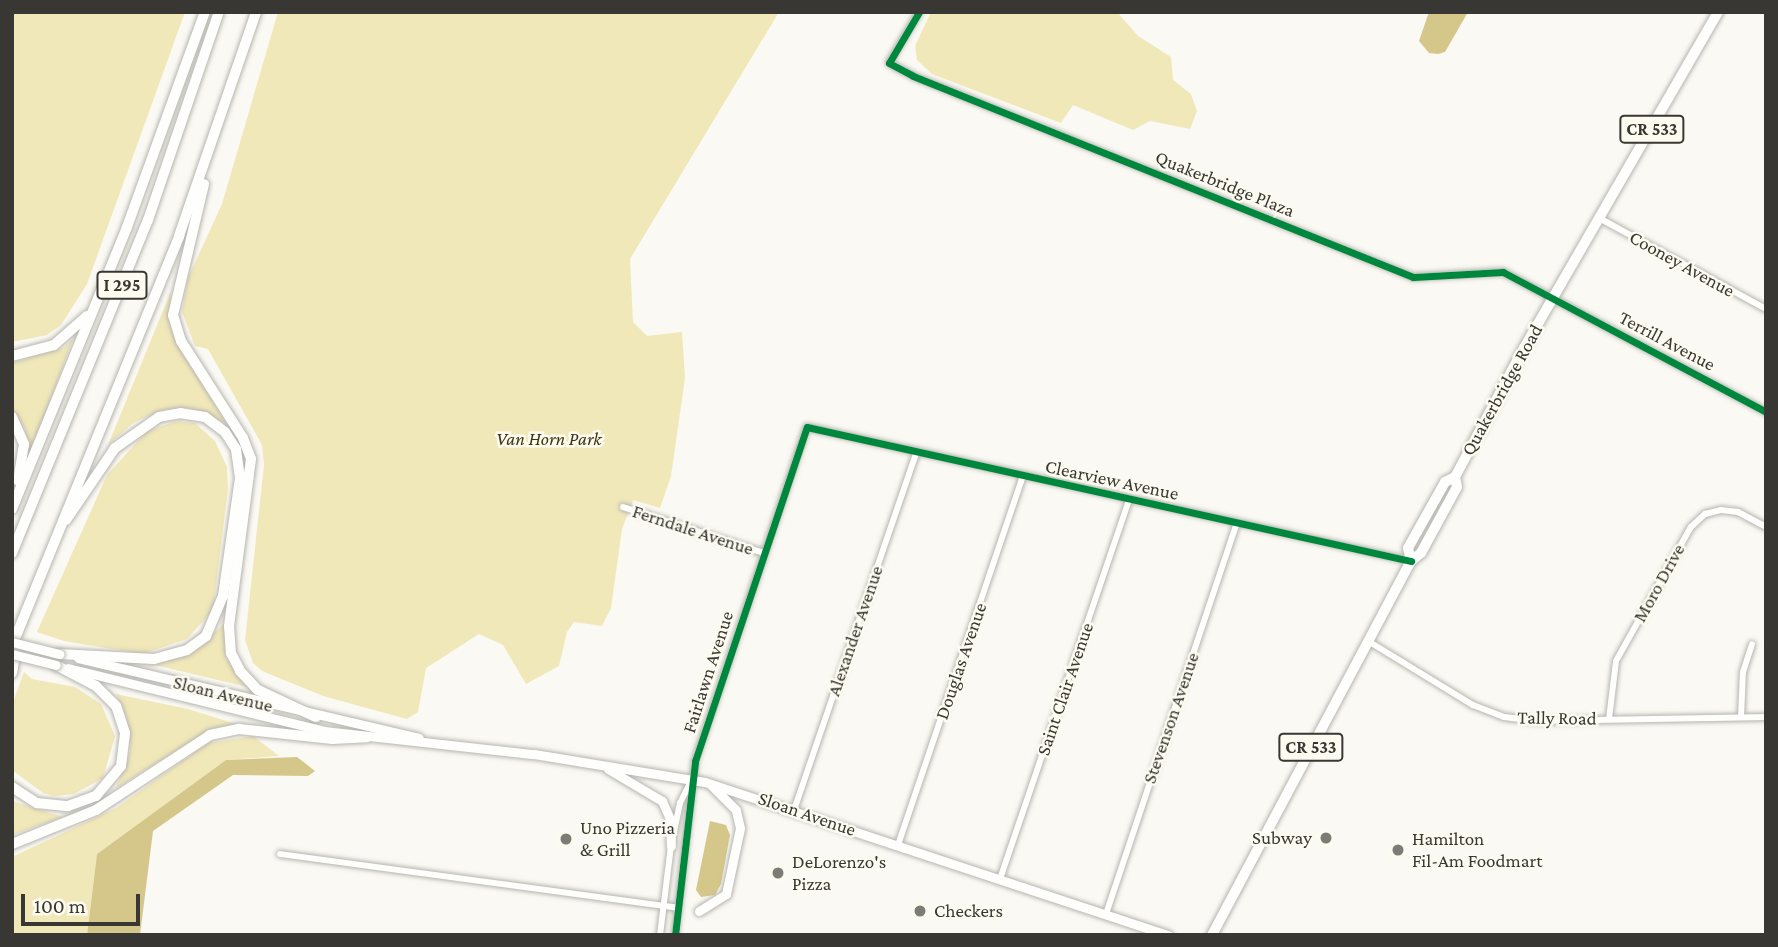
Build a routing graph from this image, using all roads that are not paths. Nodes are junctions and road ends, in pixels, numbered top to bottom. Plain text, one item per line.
1 (205, 12) edge
2 (219, 12) edge
3 (256, 12) edge
4 (919, 12) edge
5 (1718, 12) edge
6 (210, 153) junction
7 (1599, 218) junction
8 (1553, 298) junction
9 (94, 308) junction
10 (1766, 309) edge
11 (12, 356) edge
12 (1766, 412) edge
13 (12, 417) edge
14 (807, 428) joint
15 (916, 453) junction
16 (1023, 476) junction
17 (1129, 499) junction
18 (12, 500) edge
19 (622, 507) dead end
20 (12, 509) edge
21 (1237, 523) junction
22 (61, 524) junction
23 (1766, 527) edge
24 (12, 553) edge
25 (764, 553) junction
26 (1411, 561) junction
27 (19, 629) junction
28 (1368, 641) junction
29 (12, 644) edge
30 (1752, 644) dead end
31 (12, 654) edge
32 (58, 659) junction
33 (12, 673) edge
34 (316, 717) junction
35 (1766, 717) edge
36 (1741, 718) junction
37 (1609, 719) junction
38 (367, 737) junction
39 (434, 741) junction
40 (601, 765) junction
41 (691, 779) junction
42 (710, 784) junction
43 (12, 787) edge
44 (794, 810) junction
45 (12, 844) edge
46 (898, 845) junction
47 (671, 846) junction
48 (280, 854) dead end
49 (1000, 879) junction
50 (663, 906) junction
51 (678, 908) junction
52 (699, 911) dead end
53 (1106, 914) junction
54 (660, 935) edge
55 (675, 935) edge
56 (1168, 935) edge
57 (1212, 935) edge

1 - 9 highway
2 - 24 highway, I 295
3 - 6 highway, I 295
4 - 8 street, Quakerbridge Plaza
5 - 7 main road, Quakerbridge Road / CR 533
6 - 22 highway, I 295
6 - 34 highway
7 - 8 main road, Quakerbridge Road / CR 533
7 - 10 street, Cooney Avenue
8 - 12 street, Terrill Avenue
8 - 26 main road, Quakerbridge Road / CR 533
9 - 11 highway
9 - 20 highway
13 - 18 highway
14 - 15 street, Clearview Avenue
14 - 25 street, Fairlawn Avenue
15 - 16 street, Clearview Avenue
15 - 44 street, Alexander Avenue
16 - 17 street, Clearview Avenue
16 - 46 street, Douglas Avenue
17 - 21 street, Clearview Avenue
17 - 49 street, Saint Clair Avenue
19 - 25 street, Ferndale Avenue
21 - 26 street, Clearview Avenue
21 - 53 street, Stevenson Avenue
22 - 27 highway, I 295
22 - 32 highway
23 - 37 street, Moro Drive
25 - 41 street, Fairlawn Avenue
26 - 28 main road, Quakerbridge Road / CR 533
27 - 29 highway, I 295
27 - 33 highway
28 - 37 street, Tally Road
28 - 57 main road, Quakerbridge Road / CR 533
29 - 32 main road, Sloan Avenue, bridge
30 - 36 street
31 - 32 main road, Sloan Avenue, bridge
32 - 34 main road, Sloan Avenue
32 - 38 main road, Sloan Avenue
32 - 43 highway
34 - 39 main road, Sloan Avenue
35 - 36 street, Tally Road
36 - 37 street, Tally Road
38 - 39 main road, Sloan Avenue
38 - 45 highway
39 - 40 main road, Sloan Avenue
40 - 41 main road, Sloan Avenue
40 - 47 main road
41 - 42 main road, Sloan Avenue
41 - 47 street, Fairlawn Avenue
41 - 51 street, Fairlawn Avenue
42 - 44 main road, Sloan Avenue
42 - 52 main road
44 - 46 main road, Sloan Avenue
46 - 49 main road, Sloan Avenue
47 - 50 street, Fairlawn Avenue
48 - 50 street
49 - 53 main road, Sloan Avenue
50 - 51 street
50 - 54 street, Fairlawn Avenue
51 - 55 street, Fairlawn Avenue
53 - 56 main road, Sloan Avenue

